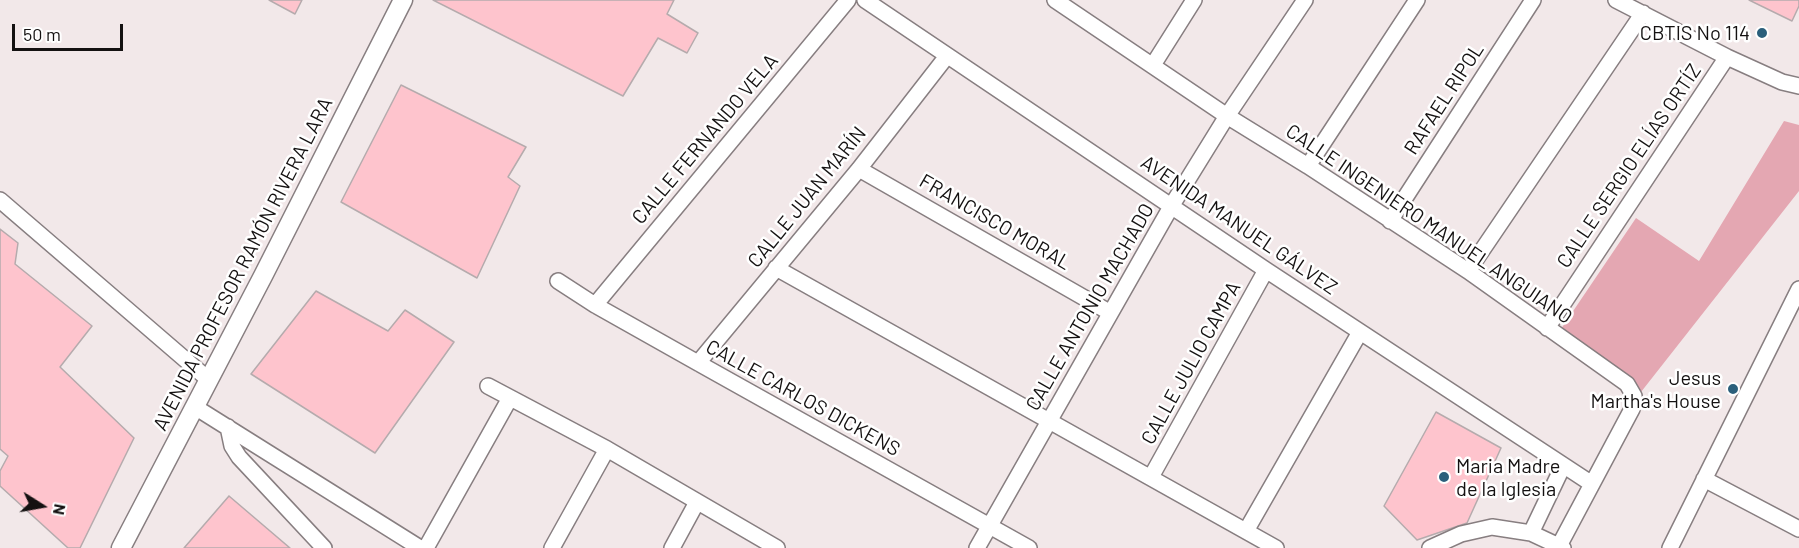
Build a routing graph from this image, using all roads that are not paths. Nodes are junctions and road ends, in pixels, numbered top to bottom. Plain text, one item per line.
1 (403, 0) edge
2 (848, 0) edge
3 (865, 0) edge
4 (1055, 0) edge
5 (1194, 0) edge
6 (1305, 0) edge
7 (1417, 0) edge
8 (1533, 0) edge
9 (1616, 0) edge
10 (1643, 13) junction
11 (947, 56) junction
12 (1727, 57) junction
13 (1153, 65) junction
14 (1799, 86) edge
15 (1227, 116) junction
16 (1308, 166) junction
17 (859, 169) junction
18 (0, 200) edge
19 (1172, 205) junction
20 (1390, 221) junction
21 (776, 268) junction
22 (1266, 270) junction
23 (1468, 271) junction
24 (558, 281) dead end
25 (1799, 290) edge
26 (595, 305) junction
27 (1109, 312) junction
28 (1547, 328) junction
29 (1360, 332) junction
30 (698, 363) junction
31 (209, 380) junction
32 (488, 386) dead end
33 (510, 398) junction
34 (195, 407) junction
35 (1048, 421) junction
36 (228, 427) junction
37 (607, 449) junction
38 (1563, 466) junction
39 (1151, 477) junction
40 (1704, 479) junction
41 (1592, 484) junction
42 (697, 502) junction
43 (988, 526) junction
44 (1799, 529) edge
45 (1246, 531) junction
46 (1531, 533) junction
47 (1561, 547) edge
48 (121, 548) edge
49 (324, 548) edge
50 (420, 548) edge
51 (426, 548) edge
52 (552, 548) edge
53 (672, 548) edge
54 (777, 548) edge
55 (977, 548) edge
56 (1029, 548) edge
57 (1276, 548) edge
58 (1430, 548) edge
59 (1670, 548) edge

1 - 31 main road, AVENIDA PROFESOR RAMÓN RIVERA LARA
2 - 26 street, CALLE FERNANDO VELA
3 - 11 street, AVENIDA MANUEL GÁLVEZ
4 - 13 street, CALLE INGENIERO MANUEL ANGUIANO
5 - 13 street
6 - 15 street, CALLE ANTONIO MACHADO
7 - 16 street
8 - 20 street, RAFAEL RIPOL
9 - 10 street
10 - 12 street
10 - 23 street
11 - 17 street, CALLE JUAN MARÍN
11 - 19 street, AVENIDA MANUEL GÁLVEZ
12 - 14 street
12 - 28 street, CALLE SERGIO ELÍAS ORTÍZ
13 - 15 street, CALLE INGENIERO MANUEL ANGUIANO
15 - 16 street, CALLE INGENIERO MANUEL ANGUIANO
15 - 19 street, CALLE ANTONIO MACHADO
16 - 20 street, CALLE INGENIERO MANUEL ANGUIANO
17 - 21 street, CALLE JUAN MARÍN
17 - 27 street, FRANCISCO MORAL
18 - 31 street
19 - 22 street, AVENIDA MANUEL GÁLVEZ
19 - 27 street, CALLE ANTONIO MACHADO
20 - 23 street, CALLE INGENIERO MANUEL ANGUIANO
21 - 30 street, CALLE JUAN MARÍN
21 - 35 street
22 - 29 street, AVENIDA MANUEL GÁLVEZ
22 - 39 street, CALLE JULIO CAMPA
23 - 28 street, CALLE INGENIERO MANUEL ANGUIANO
24 - 26 street, CALLE CARLOS DICKENS
25 - 40 street
26 - 30 street, CALLE CARLOS DICKENS
27 - 35 street, CALLE ANTONIO MACHADO
28 - 41 street, CALLE INGENIERO MANUEL ANGUIANO
29 - 38 street, AVENIDA MANUEL GÁLVEZ
29 - 45 street
30 - 43 street, CALLE CARLOS DICKENS
31 - 34 main road, AVENIDA PROFESOR RAMÓN RIVERA LARA
32 - 33 street
33 - 37 street
33 - 51 street
34 - 36 street
34 - 48 main road, AVENIDA PROFESOR RAMÓN RIVERA LARA
35 - 39 street
35 - 43 street, CALLE ANTONIO MACHADO
36 - 49 street
36 - 50 street
37 - 42 street
37 - 52 street
38 - 41 street, AVENIDA MANUEL GÁLVEZ
38 - 46 street
39 - 45 street
40 - 44 street
40 - 59 street
41 - 47 street, CALLE INGENIERO MANUEL ANGUIANO
42 - 53 street
42 - 54 street
43 - 55 street, CALLE ANTONIO MACHADO
43 - 56 street, CALLE CARLOS DICKENS
45 - 57 street
46 - 47 street
46 - 58 street

